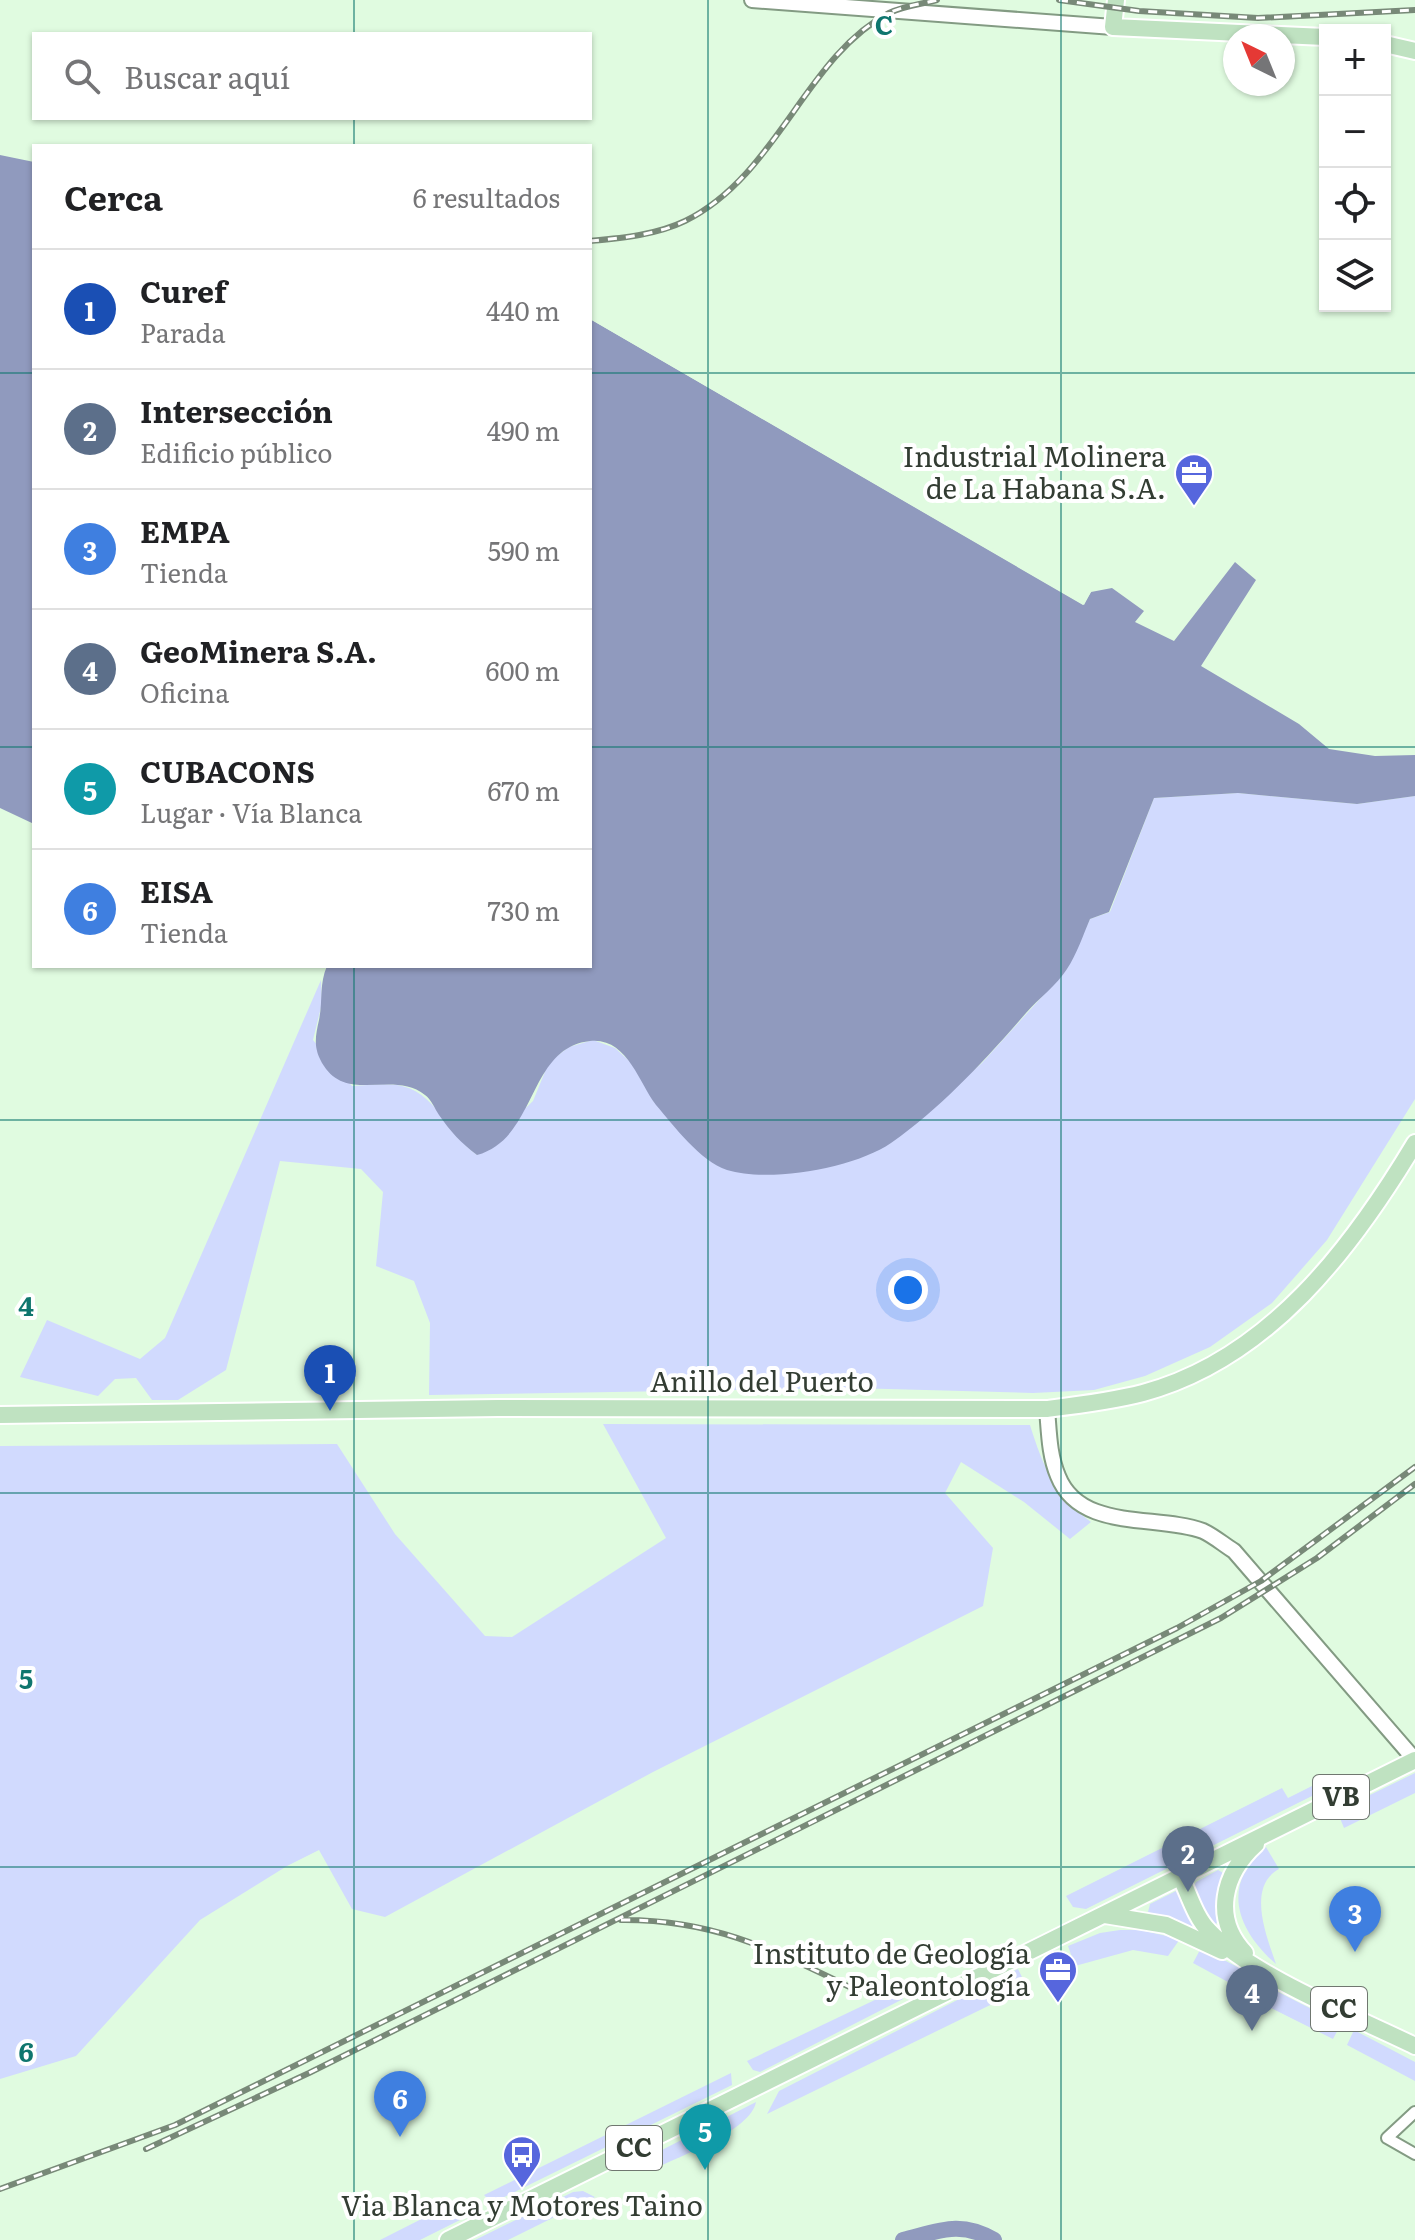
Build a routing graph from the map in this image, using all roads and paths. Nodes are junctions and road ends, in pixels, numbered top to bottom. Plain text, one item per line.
1 (752, 0) edge
2 (1116, 0) edge
3 (1113, 27) junction
4 (1319, 37) edge
5 (1391, 45) edge
6 (1415, 51) edge
7 (1415, 1143) edge
8 (1047, 1409) junction
9 (0, 1415) edge
10 (1415, 1760) edge
11 (1268, 1834) junction
12 (1180, 1876) junction
13 (1105, 1915) junction
14 (1263, 1971) junction
15 (1415, 2046) edge
16 (1415, 2112) edge
17 (1415, 2154) edge
18 (448, 2240) edge

1 - 3 main road
2 - 3 main road
3 - 4 main road
5 - 6 main road
7 - 8 main road, Anillo del Puerto
8 - 9 main road, Anillo del Puerto
8 - 10 main road
10 - 11 main road, VB
11 - 12 main road, VB
11 - 14 main road
12 - 13 main road, CC
12 - 14 main road, CC
13 - 14 main road, CC
13 - 18 main road, CC
14 - 15 main road, CC
16 - 17 street

